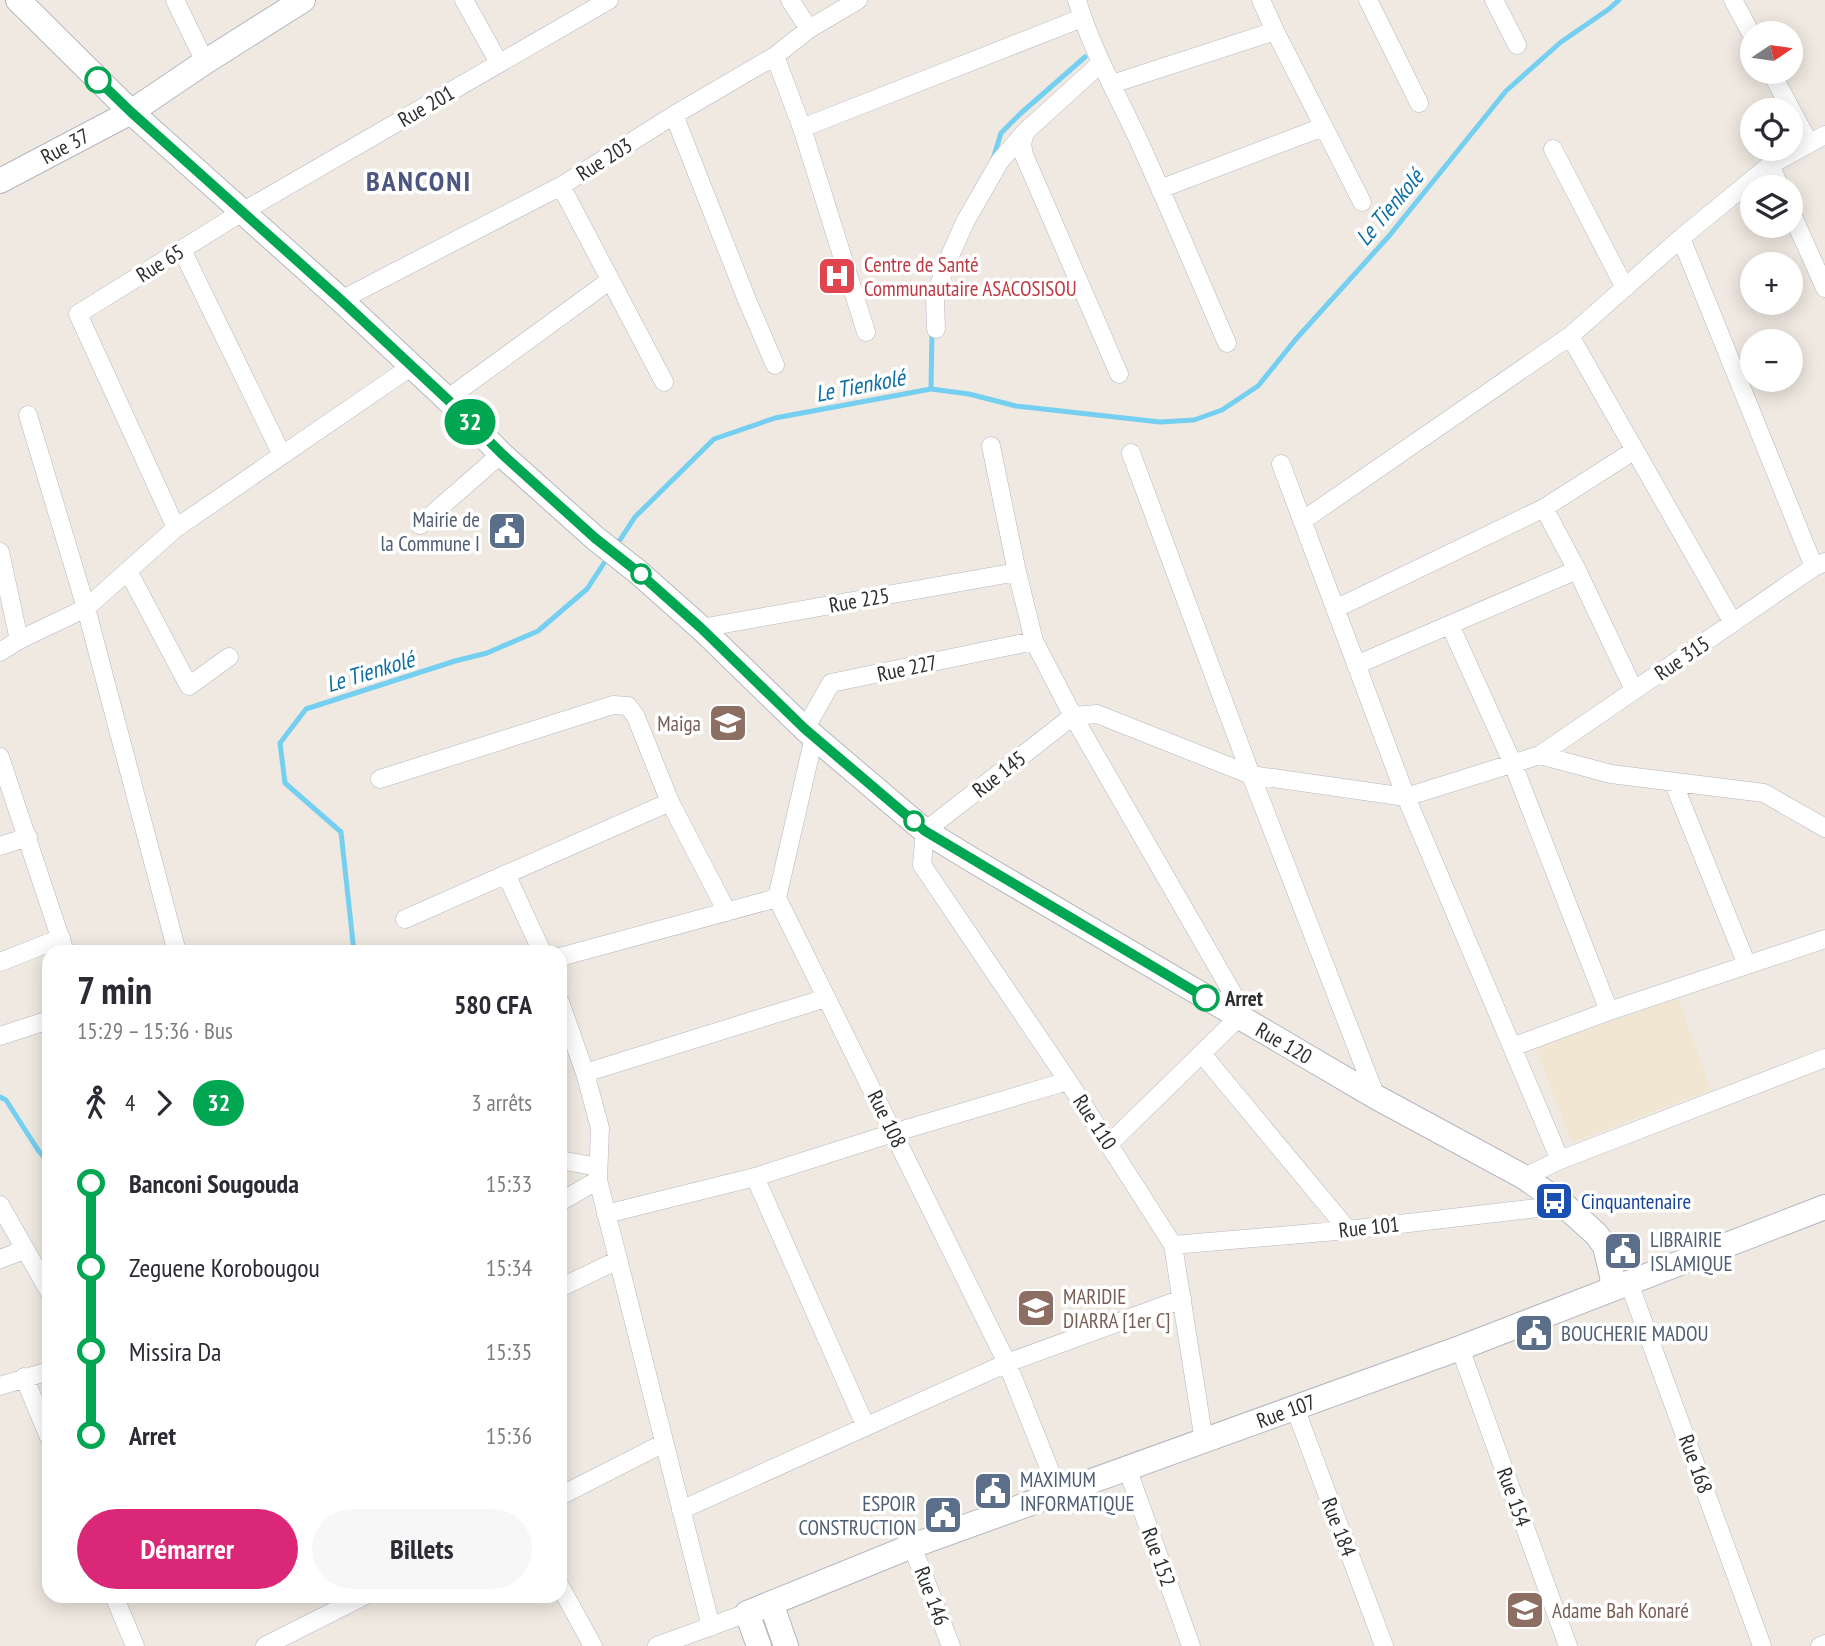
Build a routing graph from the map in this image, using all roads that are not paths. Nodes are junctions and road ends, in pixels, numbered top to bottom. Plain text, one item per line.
1 (18, 0) edge
2 (175, 0) edge
3 (303, 0) edge
4 (464, 0) edge
5 (790, 0) edge
6 (858, 0) edge
7 (1077, 0) edge
8 (1261, 0) edge
9 (1368, 0) edge
10 (1494, 0) edge
11 (1734, 0) edge
12 (604, 1) edge
13 (1082, 18) junction
14 (1745, 21) edge
15 (809, 29) junction
16 (1275, 32) junction
17 (1517, 45) dead end
18 (775, 56) junction
19 (205, 62) junction
20 (499, 63) junction
21 (1101, 63) junction
22 (1112, 84) junction
23 (1779, 84) edge
24 (1419, 103) dead end
25 (131, 112) junction
26 (674, 115) junction
27 (1323, 127) junction
28 (802, 128) junction
29 (1025, 132) junction
30 (1817, 139) edge
31 (1553, 149) dead end
32 (1770, 165) junction
33 (1775, 175) edge
34 (0, 181) edge
35 (561, 186) junction
36 (1160, 189) junction
37 (1362, 202) dead end
38 (242, 212) junction
39 (1681, 238) junction
40 (1803, 238) edge
41 (182, 250) junction
42 (609, 281) junction
43 (1625, 288) junction
44 (1825, 288) edge
45 (341, 300) junction
46 (936, 329) dead end
47 (866, 332) dead end
48 (1570, 335) junction
49 (1227, 343) dead end
50 (775, 365) dead end
51 (412, 366) junction
52 (1119, 374) dead end
53 (664, 382) dead end
54 (447, 399) junction
55 (29, 415) dead end
56 (991, 446) dead end
57 (1635, 450) junction
58 (1131, 453) dead end
59 (502, 454) junction
60 (282, 455) junction
61 (1281, 464) dead end
62 (1544, 508) junction
63 (1302, 520) junction
64 (420, 525) dead end
65 (176, 528) junction
66 (0, 552) edge
67 (1819, 565) edge
68 (1577, 570) junction
69 (128, 571) junction
70 (1017, 572) junction
71 (86, 608) junction
72 (1335, 609) junction
73 (1733, 623) junction
74 (1450, 625) junction
75 (701, 628) junction
76 (19, 640) junction
77 (1034, 641) junction
78 (0, 652) edge
79 (229, 657) dead end
80 (1356, 665) junction
81 (1634, 690) junction
82 (1073, 716) junction
83 (810, 733) junction
84 (1540, 755) junction
85 (1513, 764) junction
86 (2, 768) edge
87 (1251, 775) junction
88 (380, 779) dead end
89 (1673, 782) junction
90 (1406, 797) junction
91 (670, 802) junction
92 (1825, 828) edge
93 (925, 831) junction
94 (28, 837) junction
95 (0, 846) edge
96 (506, 874) junction
97 (777, 898) junction
98 (727, 912) junction
99 (405, 919) dead end
100 (1825, 939) edge
101 (63, 945) edge
102 (175, 945) edge
103 (539, 945) edge
104 (42, 951) edge
105 (567, 955) edge
106 (0, 962) edge
107 (1747, 965) junction
108 (826, 998) junction
109 (1609, 1011) junction
110 (1240, 1017) junction
111 (42, 1022) edge
112 (567, 1022) edge
113 (0, 1036) edge
114 (1512, 1046) junction
115 (1202, 1054) junction
116 (1825, 1058) edge
117 (585, 1073) junction
118 (1068, 1081) junction
119 (1376, 1097) junction
120 (893, 1133) junction
121 (1109, 1144) junction
122 (1560, 1160) junction
123 (567, 1163) edge
124 (598, 1174) junction
125 (755, 1177) junction
126 (1524, 1177) junction
127 (567, 1197) edge
128 (0, 1205) edge
129 (1825, 1207) edge
130 (1572, 1212) junction
131 (607, 1214) junction
132 (1348, 1230) junction
133 (1173, 1245) junction
134 (24, 1250) junction
135 (0, 1259) edge
136 (618, 1261) junction
137 (42, 1280) edge
138 (567, 1285) edge
139 (1621, 1286) junction
140 (1182, 1299) junction
141 (1460, 1348) junction
142 (1007, 1363) junction
143 (42, 1373) edge
144 (24, 1377) junction
145 (0, 1386) edge
146 (1295, 1408) junction
147 (42, 1420) edge
148 (866, 1427) junction
149 (1204, 1441) junction
150 (664, 1443) junction
151 (1127, 1468) junction
152 (567, 1492) edge
153 (1059, 1493) junction
154 (681, 1510) junction
155 (912, 1546) junction
156 (567, 1599) edge
157 (117, 1603) edge
158 (350, 1603) edge
159 (771, 1603) junction
160 (747, 1613) junction
161 (711, 1628) junction
162 (1825, 1644) edge
163 (135, 1646) edge
164 (265, 1646) edge
165 (593, 1646) edge
166 (657, 1646) edge
167 (759, 1646) edge
168 (786, 1646) edge
169 (951, 1646) edge
170 (1191, 1646) edge
171 (1384, 1646) edge
172 (1568, 1646) edge
173 (1762, 1646) edge
174 (1820, 1646) edge

1 - 25 main road, Rue 120
2 - 19 street
3 - 19 main road, Rue 37
4 - 20 street
5 - 15 street
6 - 15 street, Rue 203
7 - 13 street
8 - 16 street
9 - 24 street
10 - 17 street
11 - 14 street
12 - 20 street, Rue 201
13 - 21 street
13 - 28 street
15 - 18 street, Rue 203
16 - 22 street
16 - 27 street
18 - 26 street, Rue 203
18 - 28 street
19 - 25 main road, Rue 37
20 - 38 street, Rue 201
21 - 22 street
21 - 29 street
22 - 36 street
23 - 30 street
25 - 34 main road, Rue 37
25 - 38 main road, Rue 120
26 - 35 street, Rue 203
26 - 50 street
27 - 36 street
27 - 37 street
28 - 47 street
29 - 46 street
29 - 52 street
30 - 32 street
31 - 43 street
32 - 33 street
32 - 39 street
35 - 42 street
35 - 45 street, Rue 203
36 - 49 street
38 - 41 street, Rue 65
38 - 45 main road, Rue 120
39 - 43 street
39 - 67 street
40 - 44 street
41 - 60 street
41 - 65 street, Rue 65
42 - 53 street
42 - 54 street
43 - 48 street
45 - 51 main road, Rue 120
48 - 57 street
48 - 63 street
51 - 54 main road, Rue 120
51 - 60 street
54 - 59 main road, Rue 120
55 - 71 street
56 - 70 street
57 - 62 street
57 - 73 street
58 - 87 street
59 - 64 street
59 - 75 main road, Rue 120
60 - 65 street
61 - 63 street
62 - 68 street
62 - 72 street
63 - 72 street
65 - 69 street
66 - 76 street
67 - 73 street, Rue 315
68 - 74 street
68 - 81 street
69 - 71 street
69 - 79 street
70 - 75 street, Rue 225
70 - 77 street
71 - 76 street
71 - 102 street
72 - 80 street
73 - 81 street, Rue 315
74 - 80 street
74 - 85 street
75 - 83 main road, Rue 120
76 - 78 street
77 - 82 street
77 - 83 street, Rue 227
80 - 90 street
81 - 84 street, Rue 315
82 - 87 street
82 - 93 street, Rue 145
82 - 110 street
83 - 93 main road, Rue 120
83 - 97 street
84 - 85 street, Rue 315
84 - 89 street
85 - 90 street, Rue 315
85 - 109 street
86 - 94 street
87 - 90 street
87 - 119 street
88 - 91 street
89 - 92 street
89 - 107 street
90 - 114 street
91 - 96 street
91 - 98 street
93 - 110 main road, Rue 120
93 - 118 street, Rue 110
94 - 95 street
94 - 101 street
96 - 99 street
96 - 103 street
97 - 98 street
97 - 108 street, Rue 108
98 - 105 street
100 - 107 street
104 - 106 street
107 - 109 street
108 - 117 street
108 - 120 street, Rue 108
109 - 114 street
110 - 115 street
110 - 119 main road, Rue 120
111 - 113 street
112 - 117 street
114 - 122 street
115 - 121 street
115 - 132 street
116 - 122 street
117 - 124 street
118 - 120 street
118 - 121 street, Rue 110
119 - 126 main road, Rue 120
120 - 125 street
120 - 142 street, Rue 108
121 - 133 street, Rue 110
122 - 126 street
123 - 124 street
124 - 127 street
124 - 131 street
125 - 131 street
125 - 148 street
126 - 130 main road, Rue 120
128 - 134 street
129 - 139 main road, Rue 107
130 - 132 street, Rue 101
130 - 139 main road, Rue 120
131 - 136 street
132 - 133 street, Rue 101
133 - 140 street, Rue 110
134 - 135 street
134 - 137 street
136 - 138 street
136 - 150 street
139 - 141 main road, Rue 107
139 - 173 street, Rue 168
140 - 142 street
140 - 149 street, Rue 110
141 - 146 main road, Rue 107
141 - 172 street, Rue 154
142 - 148 street
142 - 153 street, Rue 108
143 - 144 street
144 - 145 street
144 - 147 street
146 - 149 main road, Rue 107
146 - 171 street, Rue 184
148 - 154 street
149 - 151 main road, Rue 107
150 - 152 street
150 - 154 street
151 - 153 main road, Rue 107
151 - 170 street, Rue 152
153 - 155 main road, Rue 107
154 - 161 street
155 - 159 main road, Rue 107
155 - 169 street, Rue 146
156 - 165 street
157 - 163 street
158 - 164 street
159 - 160 main road, Rue 107
159 - 168 main road
160 - 161 street
160 - 167 main road
161 - 166 street
162 - 174 street

